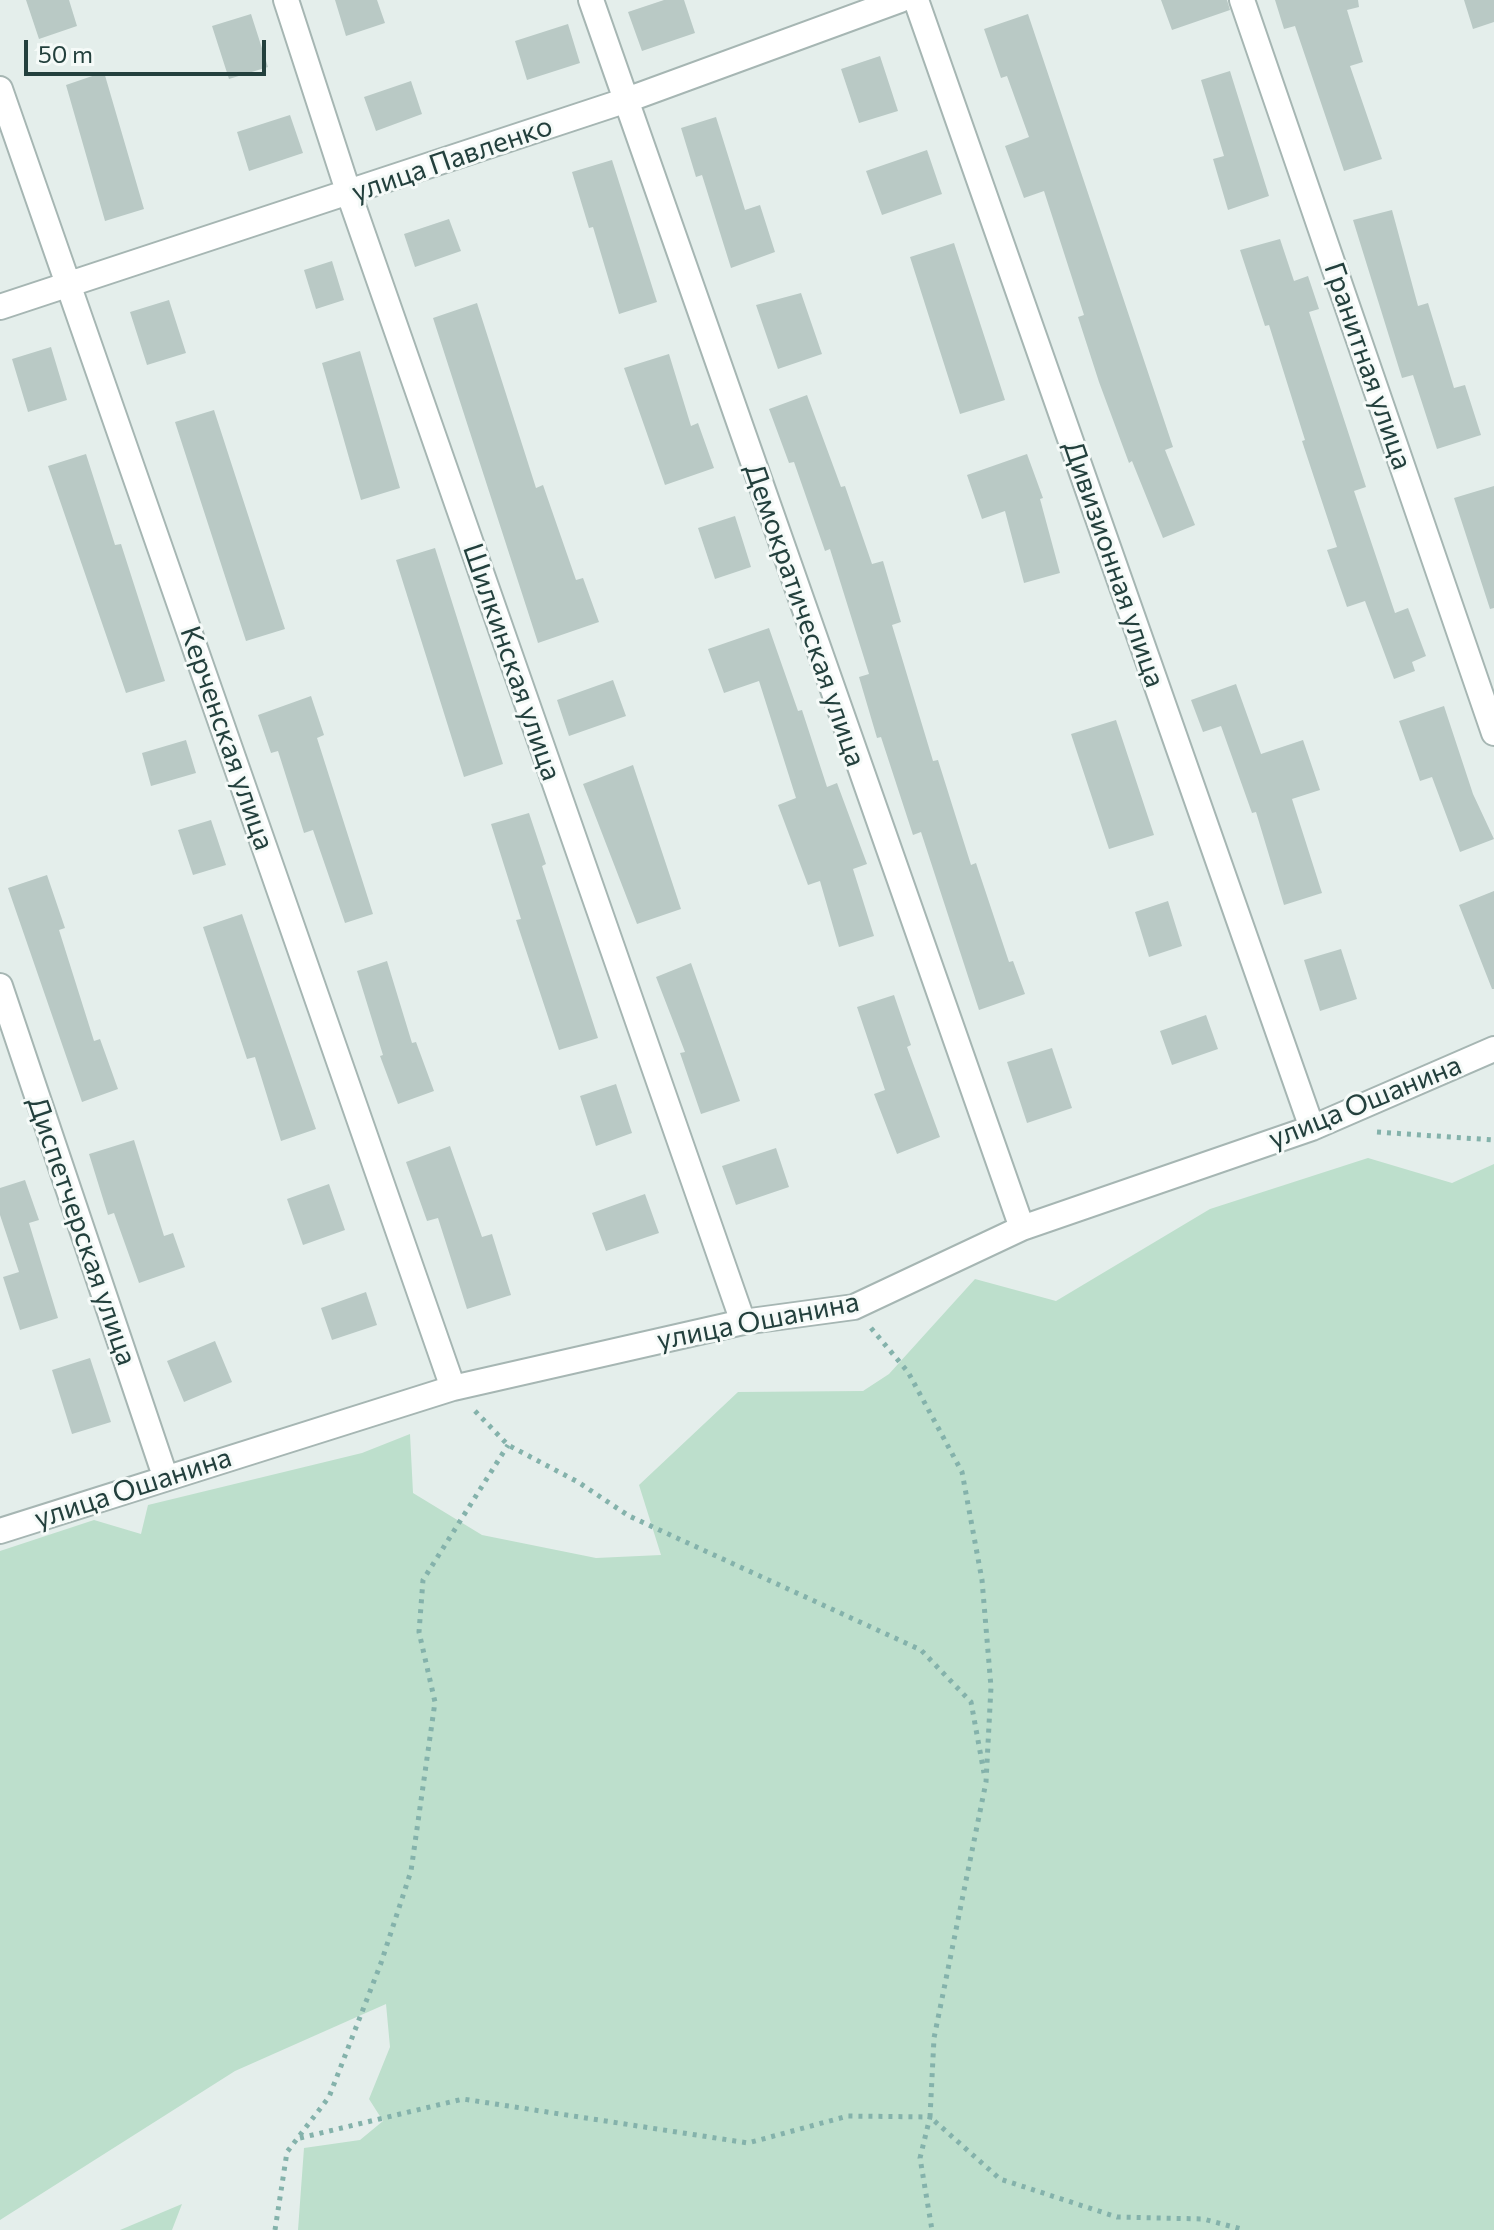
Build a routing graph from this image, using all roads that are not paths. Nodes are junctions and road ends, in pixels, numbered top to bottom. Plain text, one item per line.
1 (286, 0) edge
2 (591, 0) edge
3 (900, 0) edge
4 (916, 0) edge
5 (1242, 0) edge
6 (0, 89) edge
7 (624, 101) junction
8 (349, 194) junction
9 (68, 284) junction
10 (0, 307) edge
11 (1494, 733) edge
12 (0, 986) edge
13 (1494, 1049) edge
14 (1312, 1128) junction
15 (1022, 1228) junction
16 (743, 1322) junction
17 (453, 1388) junction
18 (165, 1476) junction
19 (0, 1531) edge

1 - 8 street, Шилкинская улица
2 - 7 street, Демократическая улица
3 - 7 street, улица Павленко
4 - 14 street, Дивизионная улица
5 - 11 street, Гранитная улица
6 - 9 street, Керченская улица
7 - 8 street, улица Павленко
7 - 15 street, Демократическая улица
8 - 9 street, улица Павленко
8 - 16 street, Шилкинская улица
9 - 10 street, улица Павленко
9 - 17 street, Керченская улица
12 - 18 street, Диспетчерская улица
13 - 14 street, улица Ошанина
14 - 15 street, улица Ошанина
15 - 16 street, улица Ошанина
16 - 17 street, улица Ошанина
17 - 18 street, улица Ошанина
18 - 19 street, улица Ошанина

